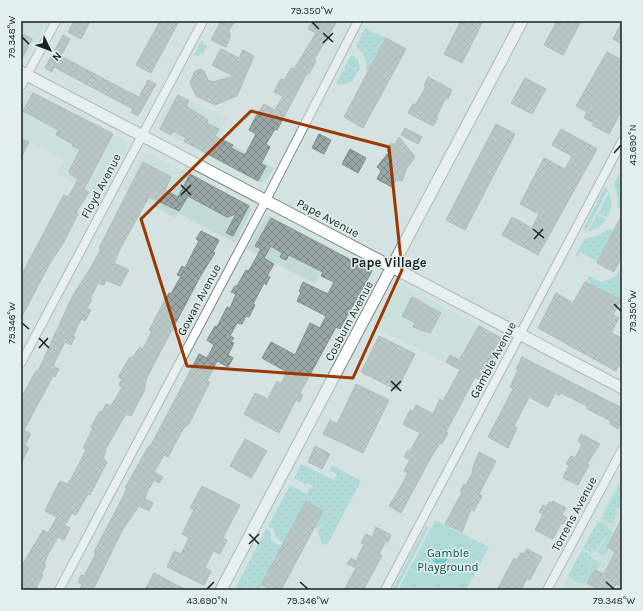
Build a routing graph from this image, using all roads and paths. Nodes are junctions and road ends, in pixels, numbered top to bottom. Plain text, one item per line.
1 (56, 21) edge
2 (203, 21) edge
3 (358, 21) edge
4 (522, 21) edge
5 (24, 73) edge
6 (21, 86) edge
7 (142, 135) junction
8 (622, 141) edge
9 (266, 200) junction
10 (392, 267) junction
11 (519, 335) junction
12 (21, 363) edge
13 (622, 388) edge
14 (622, 450) edge
15 (59, 590) edge
16 (221, 590) edge
17 (385, 590) edge
18 (547, 590) edge

1 - 5 street
2 - 7 street, Floyd Avenue
3 - 9 street, Gowan Avenue
4 - 10 main road, Cosburn Avenue
5 - 6 street
5 - 7 main road, Pape Avenue
7 - 9 main road, Pape Avenue
7 - 12 street, Floyd Avenue
8 - 11 street, Gamble Avenue
9 - 10 main road, Pape Avenue
9 - 15 street, Gowan Avenue
10 - 11 main road, Pape Avenue
10 - 16 main road, Cosburn Avenue
11 - 13 main road, Pape Avenue
11 - 17 street, Gamble Avenue
14 - 18 street, Torrens Avenue

